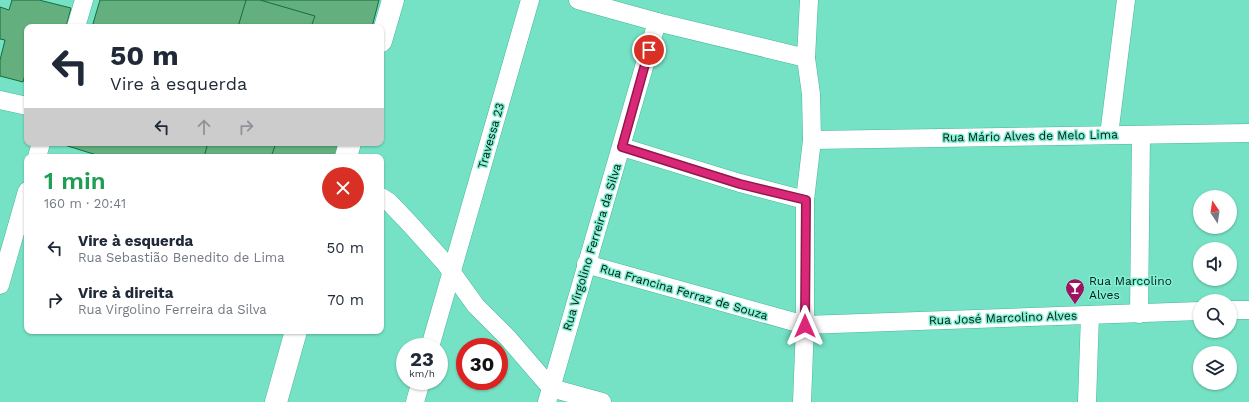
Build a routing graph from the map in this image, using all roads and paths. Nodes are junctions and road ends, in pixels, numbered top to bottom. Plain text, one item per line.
1 (84, 0) edge
2 (393, 0) edge
3 (530, 0) edge
4 (578, 0) edge
5 (809, 0) edge
6 (1126, 0) edge
7 (657, 22) junction
8 (77, 24) edge
9 (384, 31) edge
10 (806, 58) junction
11 (0, 100) edge
12 (24, 105) edge
13 (1249, 133) edge
14 (1109, 135) junction
15 (1141, 135) junction
16 (812, 140) junction
17 (622, 147) junction
18 (384, 199) edge
19 (806, 200) junction
20 (24, 201) edge
21 (586, 264) junction
22 (452, 273) junction
23 (1, 278) edge
24 (1237, 310) edge
25 (1249, 310) edge
26 (1193, 311) edge
27 (1139, 314) junction
28 (1090, 315) junction
29 (805, 326) junction
30 (295, 334) edge
31 (433, 338) edge
32 (418, 390) edge
33 (549, 395) edge
34 (276, 402) edge
35 (415, 402) edge
36 (602, 402) edge
37 (802, 402) edge
38 (1087, 402) edge

1 - 8 street
2 - 9 street
3 - 22 street, Travessa 23
4 - 7 street
5 - 10 street
6 - 14 street
7 - 10 street
7 - 17 street, Rua Virgolino Ferreira da Silva
10 - 16 street
11 - 12 street
13 - 15 street, Rua Mário Alves de Melo Lima
14 - 15 street, Rua Mário Alves de Melo Lima
14 - 16 street, Rua Mário Alves de Melo Lima
15 - 27 street
16 - 19 street
17 - 19 street
17 - 21 street, Rua Virgolino Ferreira da Silva
18 - 22 street
19 - 29 street
20 - 23 street
21 - 29 street, Rua Francina Ferraz de Souza
21 - 33 street, Rua Virgolino Ferreira da Silva
22 - 31 street, Travessa 23
22 - 33 street
24 - 25 street
26 - 27 street, Rua José Marcolino Alves
27 - 28 street, Rua José Marcolino Alves
28 - 29 street, Rua José Marcolino Alves
28 - 38 street
29 - 37 street
30 - 34 street
32 - 35 street
33 - 36 street

